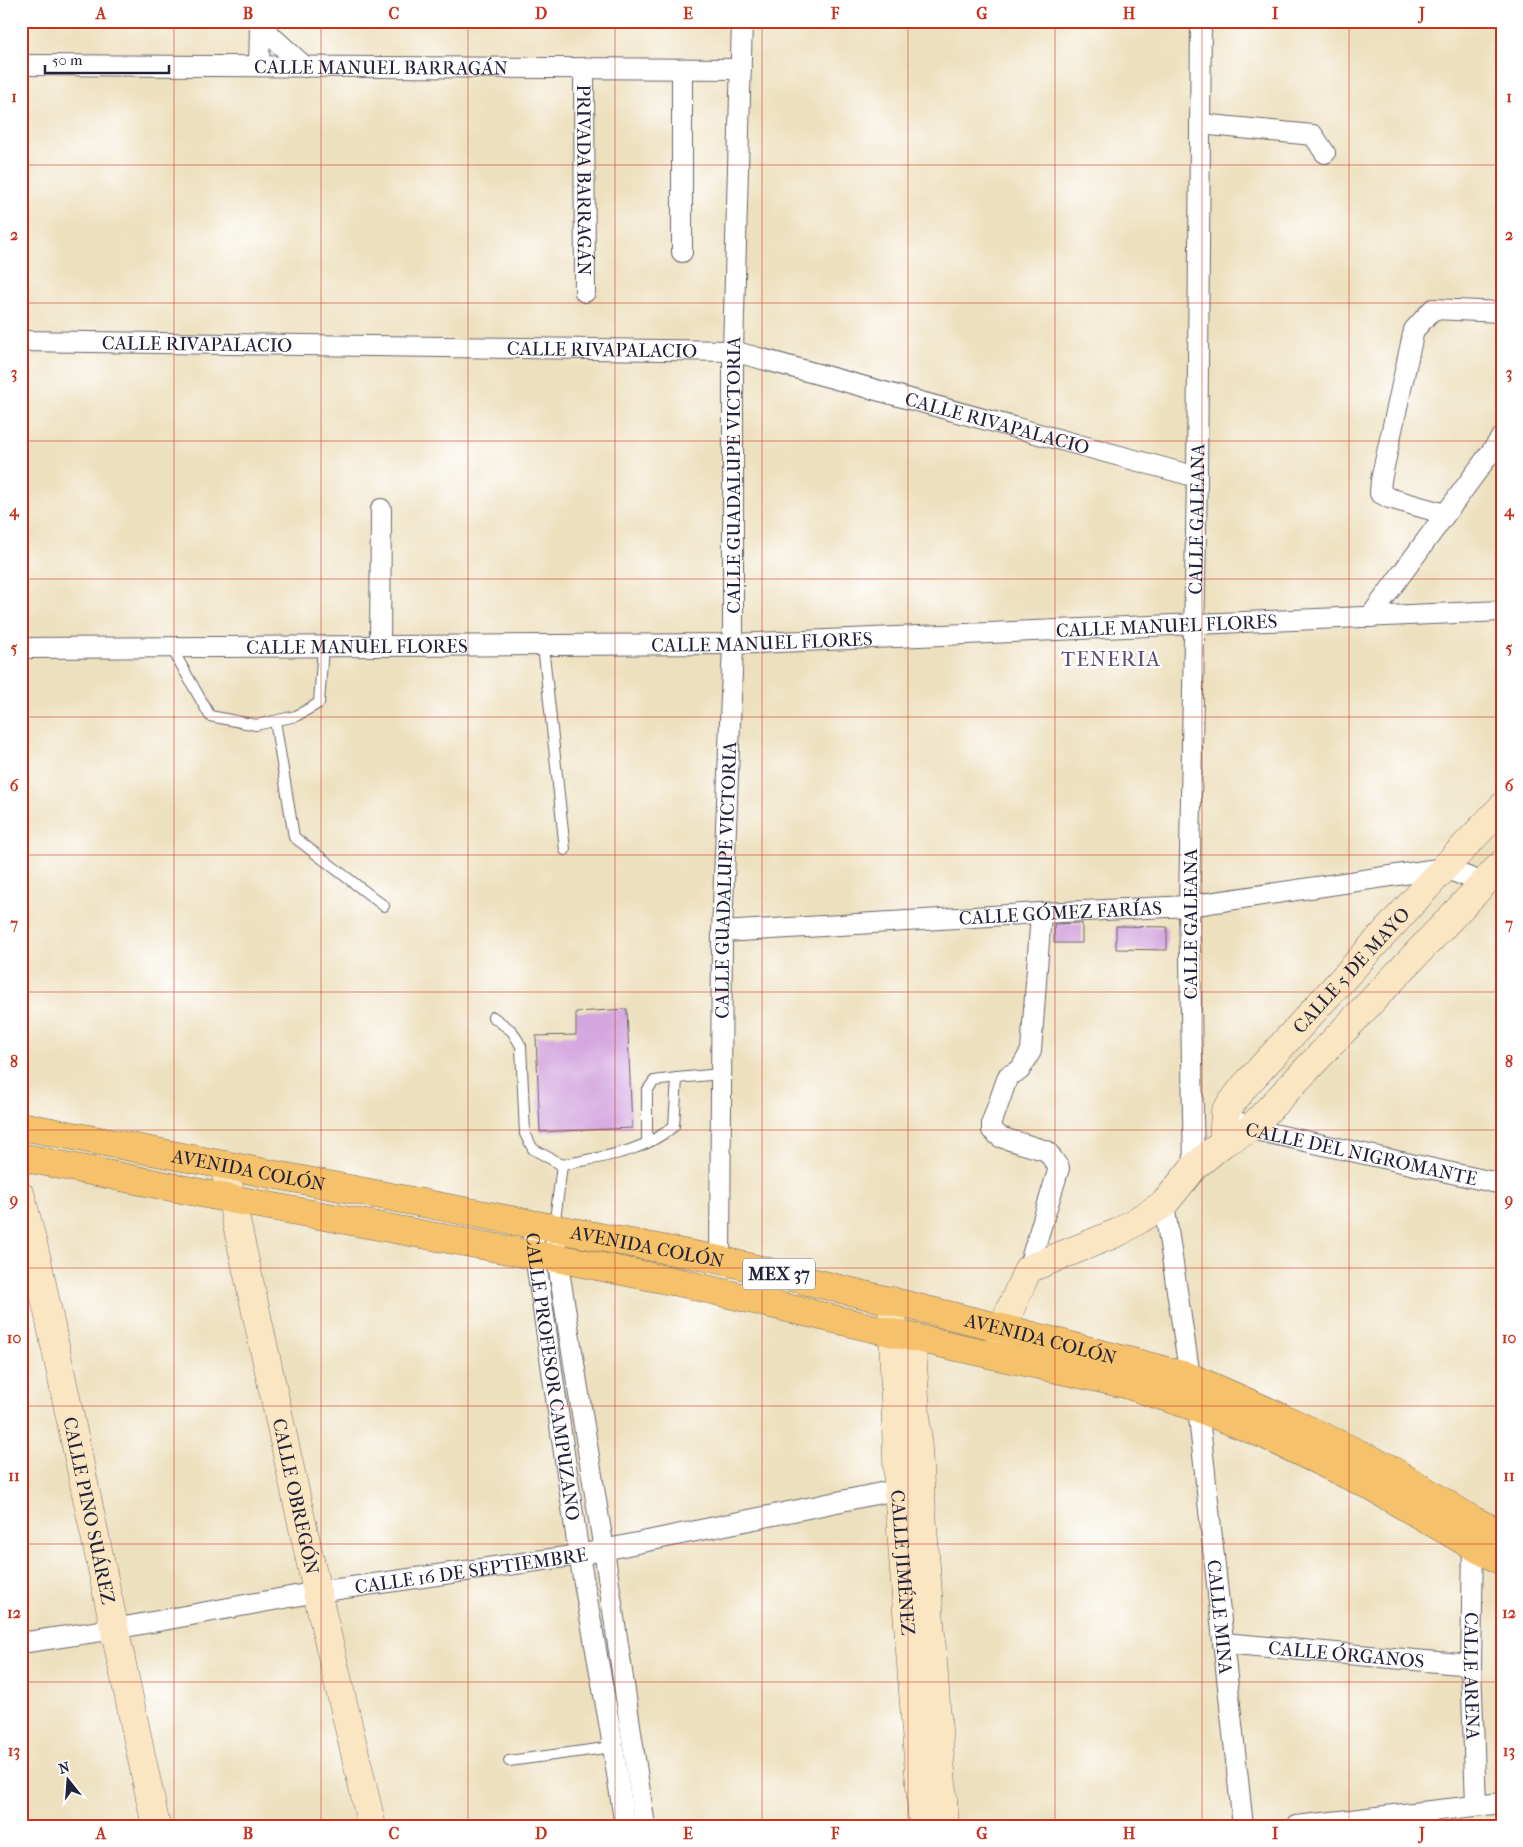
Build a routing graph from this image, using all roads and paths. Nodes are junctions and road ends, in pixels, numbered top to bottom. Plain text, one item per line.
1 (742, 21) edge
2 (1201, 21) edge
3 (258, 24) edge
4 (21, 65) edge
5 (259, 66) junction
6 (305, 66) junction
7 (584, 68) junction
8 (682, 69) junction
9 (741, 69) junction
10 (1200, 124) junction
11 (1325, 153) dead end
12 (682, 252) dead end
13 (585, 292) dead end
14 (1502, 312) edge
15 (21, 341) edge
16 (733, 352) junction
17 (1502, 437) edge
18 (1197, 477) junction
19 (381, 509) dead end
20 (1445, 514) junction
21 (1502, 611) edge
22 (1370, 617) junction
23 (1193, 623) junction
24 (733, 644) junction
25 (543, 645) junction
26 (380, 646) junction
27 (171, 647) junction
28 (323, 647) junction
29 (21, 648) edge
30 (275, 721) junction
31 (1502, 807) edge
32 (565, 850) dead end
33 (1444, 868) junction
34 (1493, 873) edge
35 (384, 906) dead end
36 (1189, 906) junction
37 (1041, 913) junction
38 (722, 932) junction
39 (493, 1018) dead end
40 (721, 1074) junction
41 (677, 1078) junction
42 (1225, 1112) junction
43 (21, 1126) edge
44 (1250, 1129) junction
45 (1223, 1143) junction
46 (648, 1144) junction
47 (21, 1157) edge
48 (224, 1165) junction
49 (562, 1165) junction
50 (1194, 1167) junction
51 (1502, 1184) edge
52 (21, 1196) edge
53 (231, 1199) junction
54 (1164, 1204) junction
55 (543, 1226) junction
56 (546, 1256) junction
57 (29, 1260) edge
58 (720, 1260) junction
59 (1028, 1269) junction
60 (901, 1303) junction
61 (1002, 1328) junction
62 (902, 1335) junction
63 (1001, 1356) junction
64 (1190, 1378) junction
65 (1198, 1408) junction
66 (909, 1488) junction
67 (1502, 1534) edge
68 (1473, 1546) junction
69 (604, 1550) junction
70 (579, 1555) junction
71 (1502, 1561) edge
72 (317, 1592) junction
73 (114, 1629) junction
74 (21, 1643) edge
75 (1222, 1643) junction
76 (1471, 1665) junction
77 (617, 1733) junction
78 (929, 1758) junction
79 (509, 1761) dead end
80 (1502, 1803) edge
81 (1476, 1805) junction
82 (156, 1826) edge
83 (372, 1826) edge
84 (625, 1826) edge
85 (645, 1826) edge
86 (923, 1826) edge
87 (945, 1826) edge
88 (1243, 1826) edge
89 (1296, 1826) edge

1 - 9 street, CALLE GUADALUPE VICTORIA
2 - 10 street, CALLE GALEANA
3 - 5 street
3 - 6 street
4 - 5 street, CALLE MANUEL BARRAGÁN
5 - 6 street, CALLE MANUEL BARRAGÁN
6 - 7 street, CALLE MANUEL BARRAGÁN
7 - 8 street, CALLE MANUEL BARRAGÁN
7 - 13 street, PRIVADA BARRAGÁN
8 - 9 street, CALLE MANUEL BARRAGÁN
8 - 12 street
9 - 16 street, CALLE GUADALUPE VICTORIA
10 - 11 street
10 - 18 street, CALLE GALEANA
14 - 20 street
15 - 16 street, CALLE RIVAPALACIO
16 - 18 street, CALLE RIVAPALACIO
16 - 24 street, CALLE GUADALUPE VICTORIA
17 - 20 street
18 - 23 street, CALLE GALEANA
19 - 26 street
20 - 22 street
21 - 22 street, CALLE MANUEL FLORES
22 - 23 street, CALLE MANUEL FLORES
23 - 24 street, CALLE MANUEL FLORES
23 - 36 street, CALLE GALEANA
24 - 25 street, CALLE MANUEL FLORES
24 - 38 street, CALLE GUADALUPE VICTORIA
25 - 26 street, CALLE MANUEL FLORES
25 - 32 lane
26 - 28 street, CALLE MANUEL FLORES
27 - 28 street, CALLE MANUEL FLORES
27 - 29 street, CALLE MANUEL FLORES
27 - 30 lane
28 - 30 lane
30 - 35 lane
31 - 33 street, CALLE 5 DE MAYO
33 - 34 street, CALLE GÓMEZ FARÍAS
33 - 36 street, CALLE GÓMEZ FARÍAS
33 - 42 street, CALLE 5 DE MAYO
34 - 44 street, CALLE 5 DE MAYO
36 - 37 street, CALLE GÓMEZ FARÍAS
36 - 50 street, CALLE GALEANA
37 - 38 street, CALLE GÓMEZ FARÍAS
37 - 59 street
38 - 40 street, CALLE GUADALUPE VICTORIA
39 - 49 lane
40 - 41 lane
40 - 58 street, CALLE GUADALUPE VICTORIA
41 - 46 lane
41 - 46 lane
42 - 44 street, CALLE DEL NIGROMANTE
42 - 45 street
43 - 48 main road, AVENIDA COLÓN / MEX 37
44 - 45 street, CALLE 5 DE MAYO
44 - 51 street, CALLE DEL NIGROMANTE
45 - 50 street, CALLE 5 DE MAYO
46 - 49 lane
47 - 53 main road, AVENIDA COLÓN / MEX 37
48 - 53 street, CALLE OBREGÓN
48 - 55 main road, AVENIDA COLÓN / MEX 37
49 - 55 lane
50 - 54 street, CALLE 5 DE MAYO
52 - 57 street, CALLE PINO SUÁREZ
53 - 56 main road, AVENIDA COLÓN / MEX 37
53 - 72 street, CALLE OBREGÓN
54 - 59 street, CALLE 5 DE MAYO
54 - 64 street
55 - 56 street, CALLE PROFESOR CAMPUZANO
55 - 58 main road, AVENIDA COLÓN / MEX 37
56 - 62 main road, AVENIDA COLÓN / MEX 37
56 - 69 street, CALLE PROFESOR CAMPUZANO
56 - 70 street, CALLE PROFESOR CAMPUZANO
57 - 73 street, CALLE PINO SUÁREZ
58 - 60 main road, AVENIDA COLÓN / MEX 37
59 - 61 street
60 - 61 main road, AVENIDA COLÓN / MEX 37
60 - 62 street, CALLE JIMÉNEZ
61 - 63 street
61 - 64 main road, AVENIDA COLÓN / MEX 37
62 - 63 main road, AVENIDA COLÓN / MEX 37
62 - 66 street, CALLE JIMÉNEZ
63 - 65 main road, AVENIDA COLÓN / MEX 37
64 - 67 main road, AVENIDA COLÓN / MEX 37
65 - 68 main road, AVENIDA COLÓN / MEX 37
65 - 75 street, CALLE MINA
66 - 69 street, CALLE 16 DE SEPTIEMBRE
66 - 78 street, CALLE JIMÉNEZ
68 - 71 main road, AVENIDA COLÓN / MEX 37
68 - 76 street, CALLE ARENA
69 - 70 street, CALLE 16 DE SEPTIEMBRE
69 - 77 street, CALLE PROFESOR CAMPUZANO
70 - 72 street, CALLE 16 DE SEPTIEMBRE
70 - 77 street, CALLE PROFESOR CAMPUZANO
72 - 73 street, CALLE 16 DE SEPTIEMBRE
72 - 83 street, CALLE OBREGÓN
73 - 74 street, CALLE 16 DE SEPTIEMBRE
73 - 82 street, CALLE PINO SUÁREZ
75 - 76 street, CALLE ÓRGANOS
75 - 88 street, CALLE MINA
76 - 81 street, CALLE ARENA
77 - 79 lane
77 - 84 street, CALLE PROFESOR CAMPUZANO
77 - 85 street, CALLE PROFESOR CAMPUZANO
78 - 86 street, CALLE JIMÉNEZ
78 - 87 street, CALLE JIMÉNEZ
80 - 81 street
81 - 89 street

